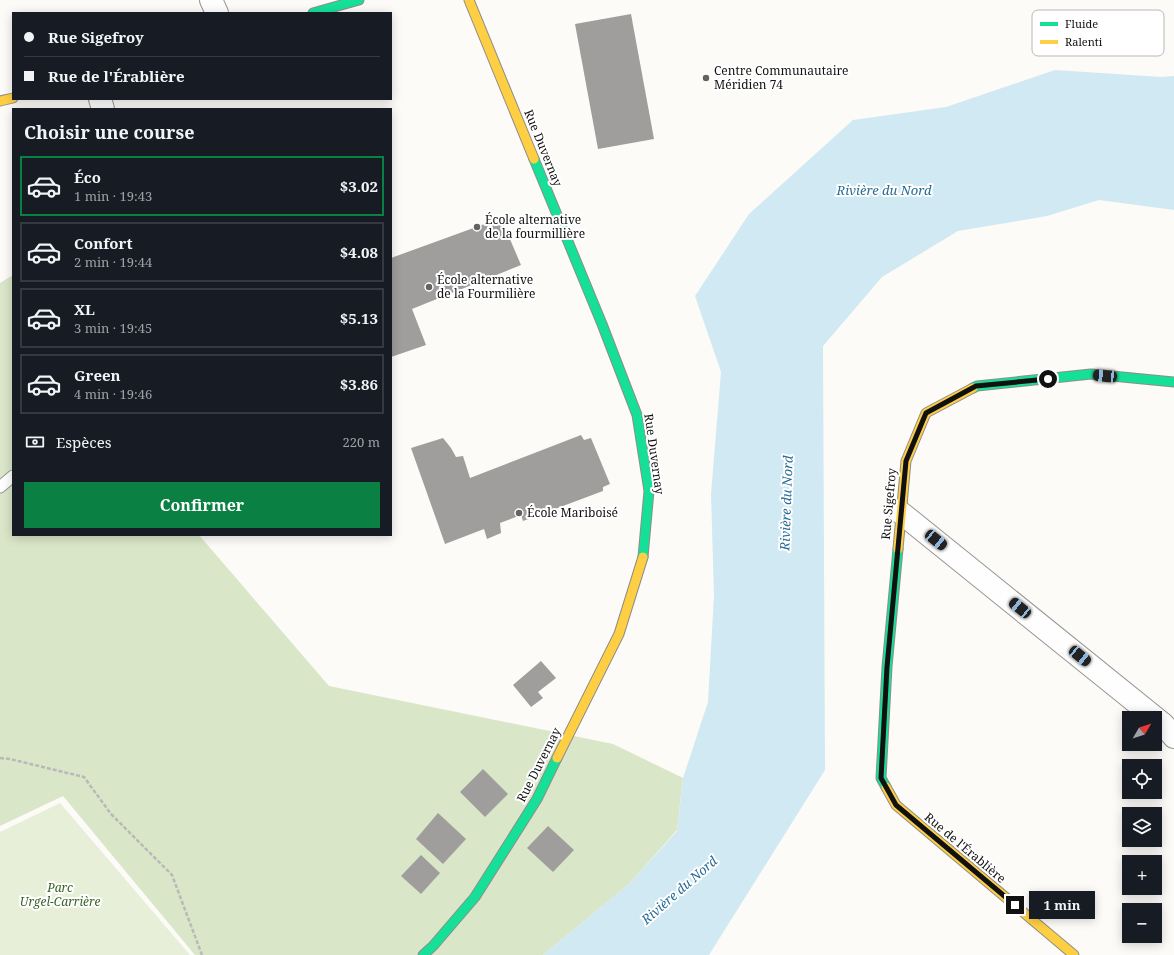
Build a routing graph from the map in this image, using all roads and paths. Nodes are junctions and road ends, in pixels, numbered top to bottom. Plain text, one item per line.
1 (211, 0) edge
2 (358, 0) edge
3 (469, 0) edge
4 (217, 12) edge
5 (316, 12) edge
6 (12, 98) edge
7 (0, 102) edge
8 (1174, 382) edge
9 (12, 477) edge
10 (0, 487) edge
11 (900, 512) junction
12 (1174, 737) edge
13 (0, 758) edge
14 (896, 805) joint
15 (202, 955) edge
16 (423, 955) edge
17 (1074, 955) edge

1 - 4 street
2 - 5 street
3 - 16 street, Rue Duvernay
6 - 7 street
8 - 11 street, Rue Sigefroy
9 - 10 lane
11 - 12 street
11 - 14 street, Rue Sigefroy
13 - 15 path
14 - 17 street, Rue de l'Érablière

